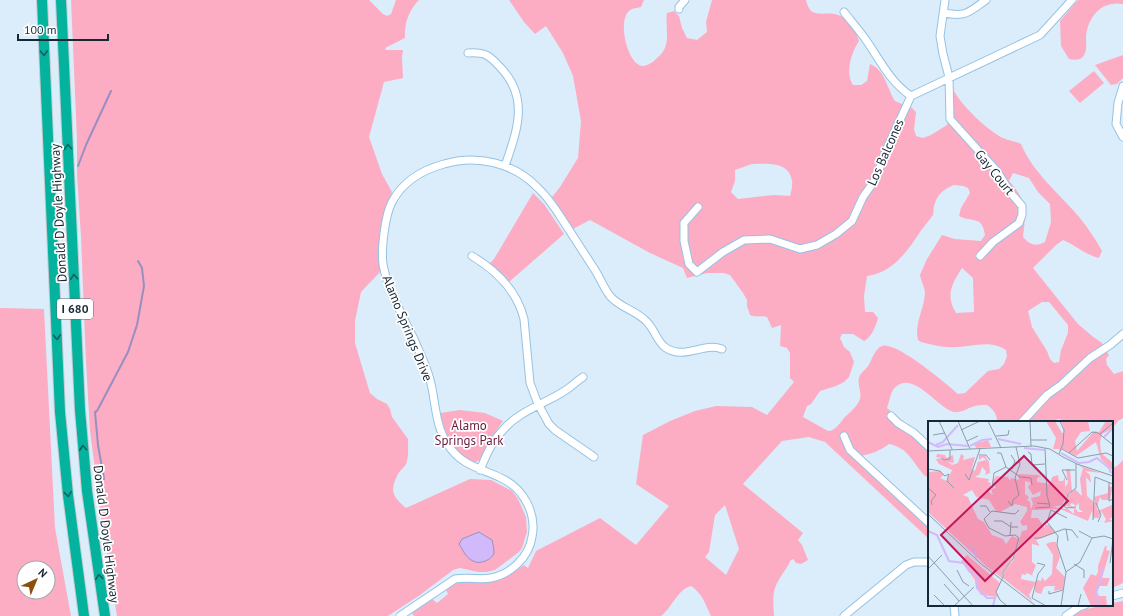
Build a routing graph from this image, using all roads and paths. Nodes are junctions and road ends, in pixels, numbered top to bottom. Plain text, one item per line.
1 (42, 0) edge
2 (61, 0) edge
3 (685, 0) edge
4 (945, 0) edge
5 (986, 0) edge
6 (1072, 0) edge
7 (679, 9) dead end
8 (844, 12) dead end
9 (944, 13) junction
10 (468, 53) dead end
11 (949, 77) junction
12 (1123, 86) edge
13 (911, 96) junction
14 (1123, 137) edge
15 (505, 166) junction
16 (698, 207) dead end
17 (472, 256) dead end
18 (980, 256) dead end
19 (1123, 334) edge
20 (722, 349) dead end
21 (583, 377) dead end
22 (538, 404) junction
23 (891, 416) dead end
24 (1023, 421) edge
25 (844, 436) dead end
26 (928, 446) edge
27 (594, 456) dead end
28 (480, 470) junction
29 (928, 522) edge
30 (928, 562) edge
31 (1123, 593) edge
32 (1113, 596) edge
33 (954, 606) edge
34 (1082, 606) edge
35 (84, 616) edge
36 (105, 616) edge
37 (400, 616) edge
38 (844, 616) edge
39 (955, 616) edge
40 (1066, 616) edge

1 -> 35 highway, Donald D Doyle Highway / I 680
36 -> 2 highway, Donald D Doyle Highway / I 680
3 - 7 street
4 - 9 street, Gay Court
5 - 9 street
6 - 11 street
8 - 13 street
9 - 11 street, Gay Court
10 - 15 street
11 - 13 street
11 - 18 street, Gay Court
12 - 14 street
13 - 16 street, Los Balcones
15 - 20 street, Alamo Springs Drive
15 - 28 street, Alamo Springs Drive
17 - 22 street
19 - 24 street
21 - 22 street
22 - 27 street
22 - 28 street
23 - 26 street
25 - 29 street
28 - 37 street, Alamo Springs Drive
30 - 38 street
31 - 32 street
33 - 39 street
34 - 40 street

